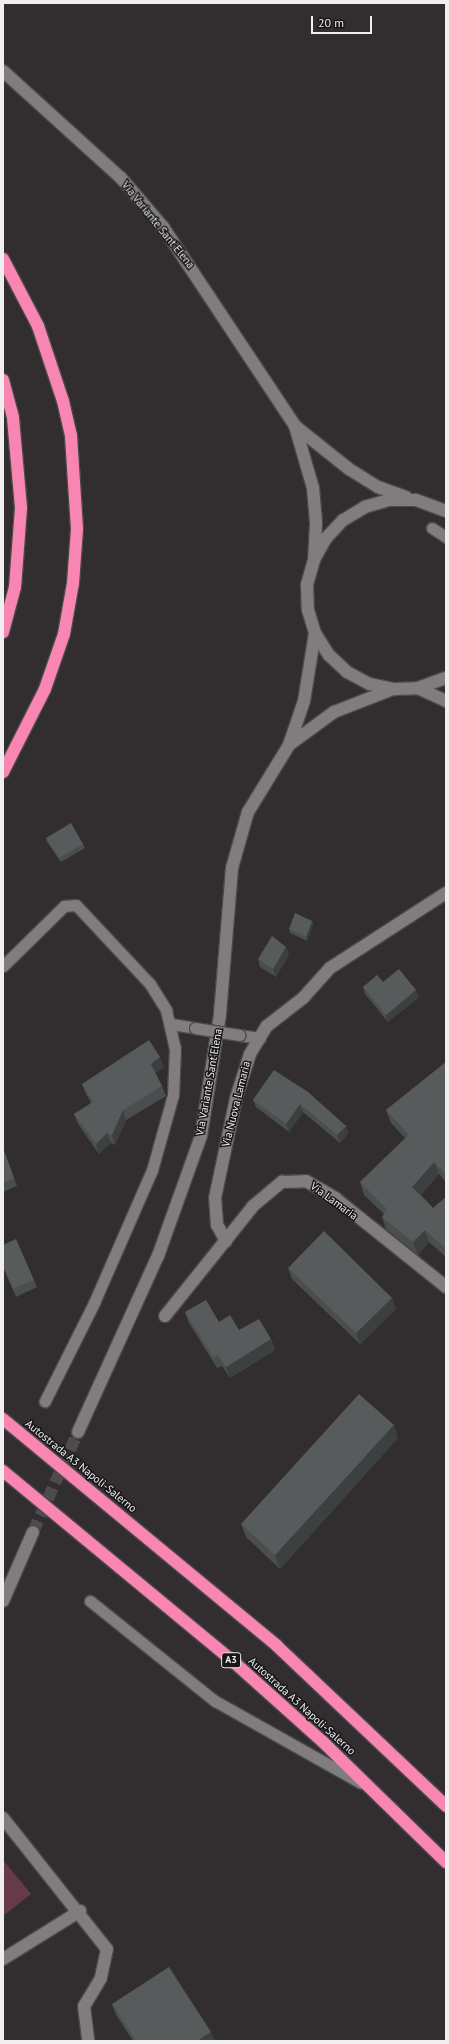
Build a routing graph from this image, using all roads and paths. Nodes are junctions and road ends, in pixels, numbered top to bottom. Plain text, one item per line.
1 (3, 71) edge
2 (3, 259) edge
3 (3, 380) edge
4 (295, 426) junction
5 (414, 500) junction
6 (446, 511) edge
7 (432, 528) dead end
8 (446, 537) edge
9 (314, 560) junction
10 (3, 632) edge
11 (315, 633) junction
12 (446, 678) edge
13 (418, 688) junction
14 (394, 689) junction
15 (446, 701) edge
16 (289, 745) junction
17 (3, 772) edge
18 (446, 893) edge
19 (3, 966) edge
20 (171, 1024) junction
21 (260, 1038) junction
22 (226, 1241) junction
23 (446, 1287) edge
24 (165, 1316) dead end
25 (45, 1401) dead end
26 (3, 1410) edge
27 (3, 1419) edge
28 (78, 1432) tunnel mouth
29 (32, 1444) junction
30 (3, 1471) edge
31 (34, 1532) tunnel mouth
32 (3, 1601) edge
33 (90, 1601) dead end
34 (373, 1789) junction
35 (446, 1806) edge
36 (3, 1818) edge
37 (446, 1862) edge
38 (80, 1911) junction
39 (3, 1959) edge
40 (88, 2041) edge

1 - 4 street, Via Variante Sant'Elena
2 - 17 highway
3 - 10 highway
4 - 5 street, Via Variante Sant'Elena
4 - 9 street, Via Variante Sant'Elena
5 - 6 street, Via Variante Sant'Elena
5 - 9 street
7 - 8 lane
9 - 11 street
11 - 14 street
11 - 16 street, Via Variante Sant'Elena
12 - 13 street
13 - 14 street
13 - 15 street
14 - 16 street, Via Variante Sant'Elena
16 - 28 street, Via Variante Sant'Elena
18 - 21 street, Via Nuova Lamaria
19 - 20 lane
20 - 21 lane, bridge
20 - 25 lane
21 - 22 street, Via Nuova Lamaria
22 - 23 street, Via Lamaria
22 - 24 street, Via Lamaria
26 - 29 highway
27 - 29 highway, Autostrada A3 Napoli-Salerno
29 - 35 highway, Autostrada A3 Napoli-Salerno
30 - 34 highway, Autostrada A3 Napoli-Salerno / A3
31 - 32 street
33 - 34 lane
34 - 37 highway, Autostrada A3 Napoli-Salerno / A3
36 - 38 street
38 - 39 street
38 - 40 street

